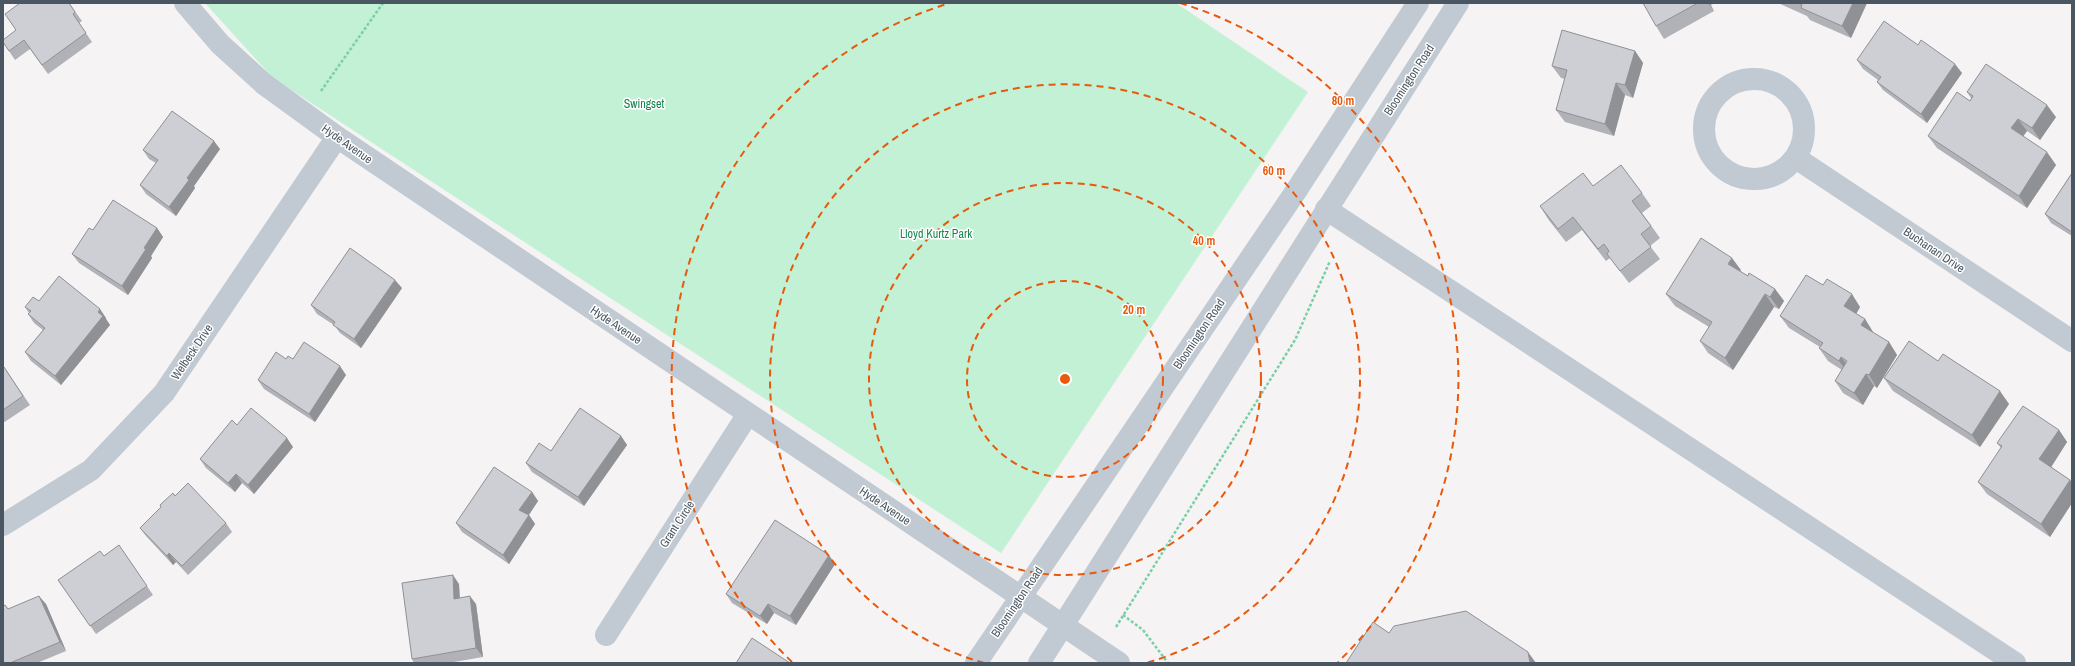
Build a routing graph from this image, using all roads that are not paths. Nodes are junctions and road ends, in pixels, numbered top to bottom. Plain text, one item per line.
1 (186, 3) edge
2 (1418, 3) edge
3 (1458, 3) edge
4 (337, 137) junction
5 (1796, 158) junction
6 (1326, 209) junction
7 (2072, 342) edge
8 (748, 414) junction
9 (3, 525) edge
10 (1020, 597) junction
11 (1064, 625) junction
12 (606, 635) dead end
13 (976, 663) edge
14 (1039, 663) edge
15 (1119, 663) edge
16 (2015, 663) edge

1 - 4 street, Hyde Avenue
2 - 10 street, Bloomington Road
3 - 6 street, Bloomington Road
4 - 8 street, Hyde Avenue
4 - 9 street, Welbeck Drive
5 - 5 street
5 - 7 street, Buchanan Drive
6 - 11 street, Bloomington Road
6 - 16 street
8 - 10 street, Hyde Avenue
8 - 12 street, Grant Circle
10 - 11 street, Hyde Avenue
10 - 13 street, Bloomington Road
11 - 14 street, Bloomington Road
11 - 15 street, Hyde Avenue

